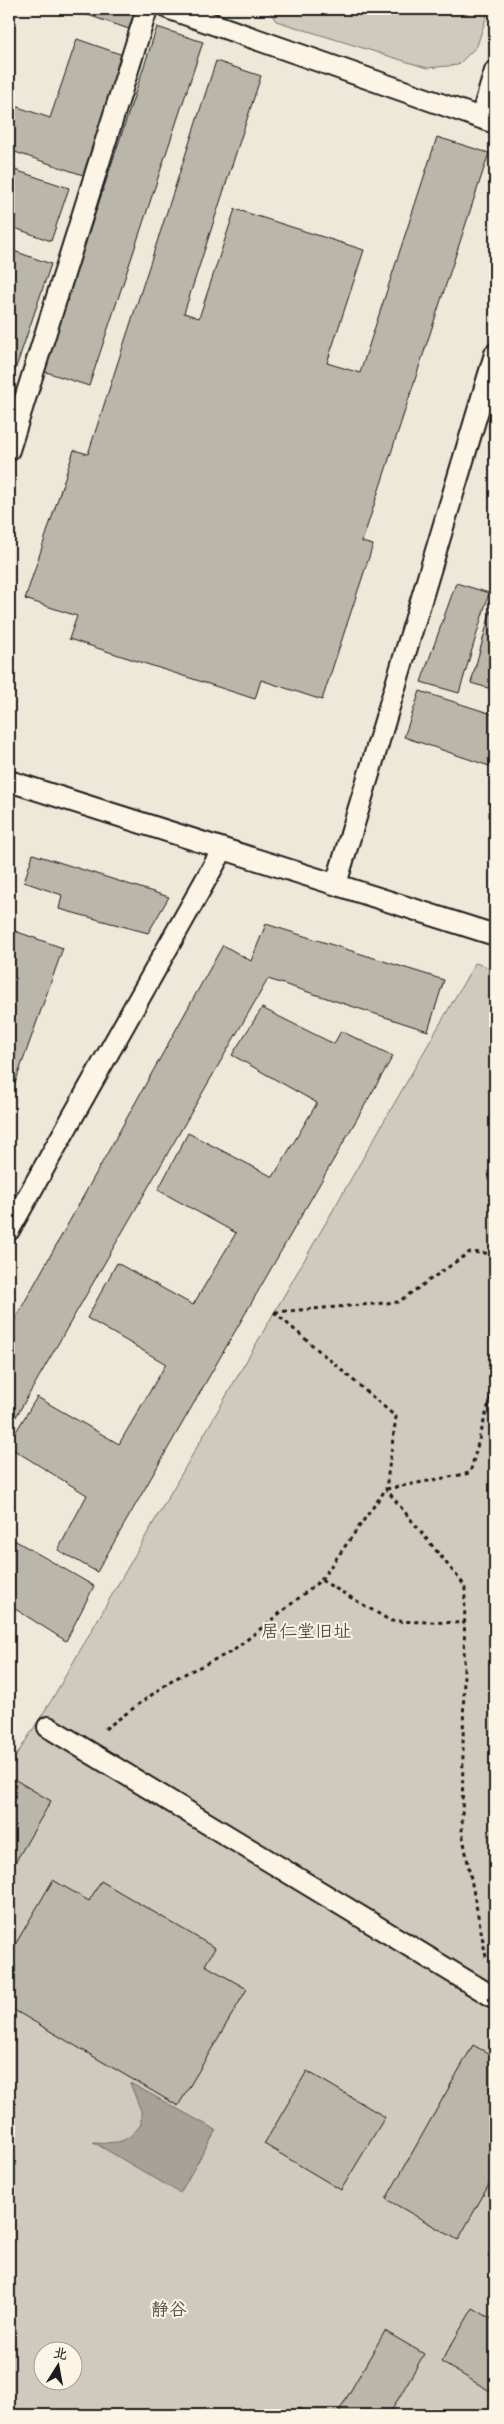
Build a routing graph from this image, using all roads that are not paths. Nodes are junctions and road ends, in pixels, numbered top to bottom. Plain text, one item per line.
1 (148, 9) edge
2 (170, 9) edge
3 (207, 15) edge
4 (495, 71) edge
5 (488, 121) edge
6 (495, 354) edge
7 (9, 450) edge
8 (9, 781) edge
9 (223, 849) junction
10 (336, 884) junction
11 (495, 934) edge
12 (9, 1230) edge
13 (48, 1727) dead end
14 (494, 1998) edge

1 - 7 lane
2 - 3 lane
3 - 5 lane
4 - 5 lane
6 - 10 lane
8 - 9 lane
9 - 10 lane
9 - 12 lane
10 - 11 lane
13 - 14 lane

